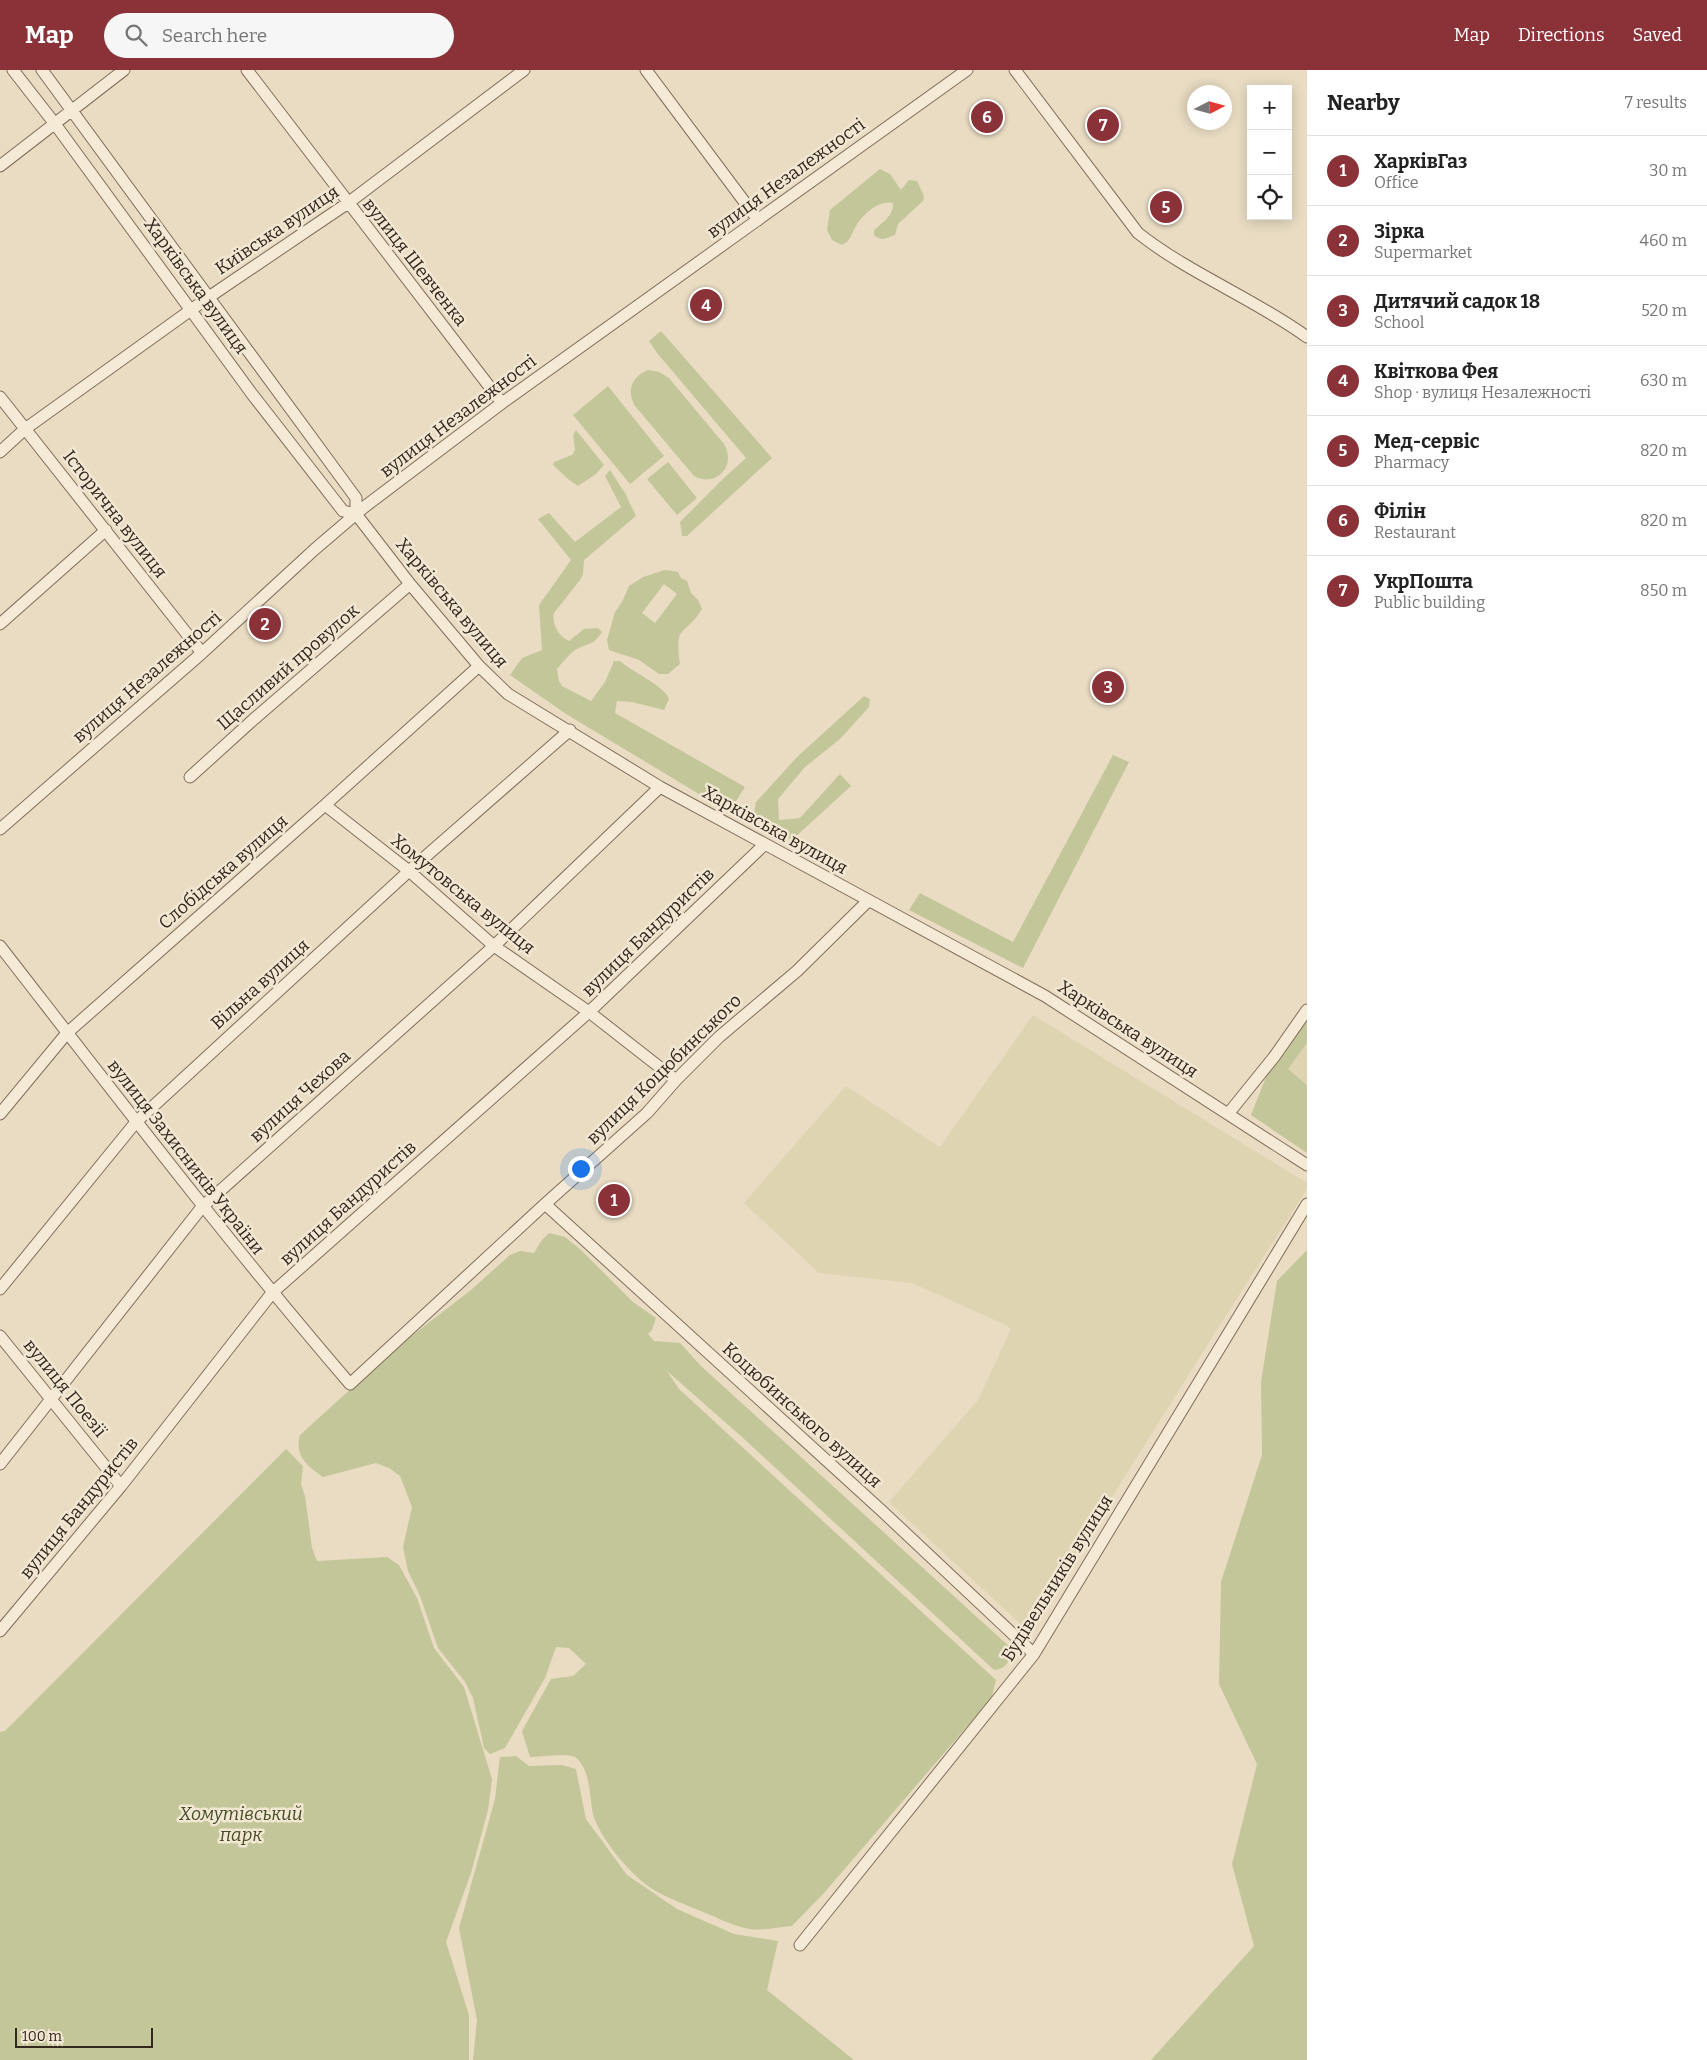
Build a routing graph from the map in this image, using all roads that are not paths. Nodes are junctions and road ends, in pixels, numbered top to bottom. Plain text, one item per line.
1 (13, 70) edge
2 (42, 70) edge
3 (124, 70) edge
4 (247, 70) edge
5 (524, 70) edge
6 (646, 70) edge
7 (967, 70) edge
8 (1015, 70) edge
9 (72, 109) junction
10 (55, 124) junction
11 (0, 166) edge
12 (348, 203) junction
13 (758, 220) junction
14 (209, 297) junction
15 (192, 309) junction
16 (1307, 337) edge
17 (0, 397) edge
18 (502, 404) junction
19 (25, 429) junction
20 (0, 452) edge
21 (356, 514) junction
22 (106, 530) junction
23 (410, 584) junction
24 (0, 624) edge
25 (202, 653) junction
26 (479, 666) junction
27 (570, 730) junction
28 (190, 777) dead end
29 (660, 787) junction
30 (325, 805) junction
31 (0, 829) edge
32 (765, 844) junction
33 (409, 871) junction
34 (868, 901) junction
35 (0, 946) edge
36 (494, 946) junction
37 (1307, 1010) edge
38 (589, 1012) junction
39 (67, 1033) junction
40 (676, 1080) junction
41 (0, 1114) edge
42 (1228, 1114) junction
43 (136, 1122) junction
44 (1307, 1165) edge
45 (545, 1204) junction
46 (1307, 1204) edge
47 (202, 1207) junction
48 (0, 1289) edge
49 (272, 1293) junction
50 (0, 1336) edge
51 (350, 1384) joint
52 (51, 1398) junction
53 (0, 1464) edge
54 (121, 1486) junction
55 (0, 1631) edge
56 (1034, 1654) junction
57 (800, 1945) dead end

1 - 10 street, Харківська вулиця
2 - 9 street, Харківська вулиця
3 - 9 street
4 - 12 street, вулиця Шевченка
5 - 12 street, Київська вулиця
6 - 13 street
7 - 13 street, вулиця Незалежності
8 - 16 street
9 - 10 street
9 - 14 street, Харківська вулиця
10 - 11 street
10 - 15 street, Харківська вулиця
12 - 14 street, Київська вулиця
12 - 18 street, вулиця Шевченка
13 - 18 street, вулиця Незалежності
14 - 15 street, Київська вулиця
14 - 21 street, Харківська вулиця
15 - 19 street, Київська вулиця
15 - 21 street, Харківська вулиця
17 - 19 street, Історична вулиця
18 - 21 street, вулиця Незалежності
19 - 20 street, Київська вулиця
19 - 22 street, Історична вулиця
21 - 23 street, Харківська вулиця
21 - 25 street, вулиця Незалежності
22 - 24 street
22 - 25 street, Історична вулиця
23 - 26 street, Харківська вулиця
23 - 28 street, Щасливий провулок
25 - 31 street, вулиця Незалежності
26 - 27 street, Харківська вулиця
26 - 30 street, Слобідська вулиця
27 - 29 street, Харківська вулиця
27 - 33 street, Вільна вулиця
29 - 32 street, Харківська вулиця
29 - 36 street, вулиця Чехова
30 - 33 street, Хомутовська вулиця
30 - 39 street, Слобідська вулиця
32 - 34 street, Харківська вулиця
32 - 38 street, вулиця Бандуристів
33 - 36 street, Хомутовська вулиця
33 - 43 street, Вільна вулиця
34 - 40 street, вулиця Коцюбинського
34 - 42 street, Харківська вулиця
35 - 39 street, вулиця Захисників України
36 - 38 street, Хомутовська вулиця
36 - 47 street, вулиця Чехова
37 - 42 street
38 - 40 street, Хомутовська вулиця
38 - 49 street, вулиця Бандуристів
39 - 41 street, Слобідська вулиця
39 - 43 street, вулиця Захисників України
40 - 45 street, вулиця Коцюбинського
42 - 44 street, Харківська вулиця
43 - 47 street, вулиця Захисників України
43 - 48 street, Вільна вулиця
45 - 51 street, вулиця Коцюбинського
45 - 56 street, Коцюбинського вулиця
46 - 56 street, Будівельників вулиця
47 - 49 street, вулиця Захисників України
47 - 52 street, вулиця Чехова
49 - 51 street, вулиця Захисників України
49 - 54 street, вулиця Бандуристів
50 - 52 street, вулиця Поезії
52 - 53 street, вулиця Чехова
52 - 54 street, вулиця Поезії
54 - 55 street, вулиця Бандуристів
56 - 57 street, Будівельників вулиця

